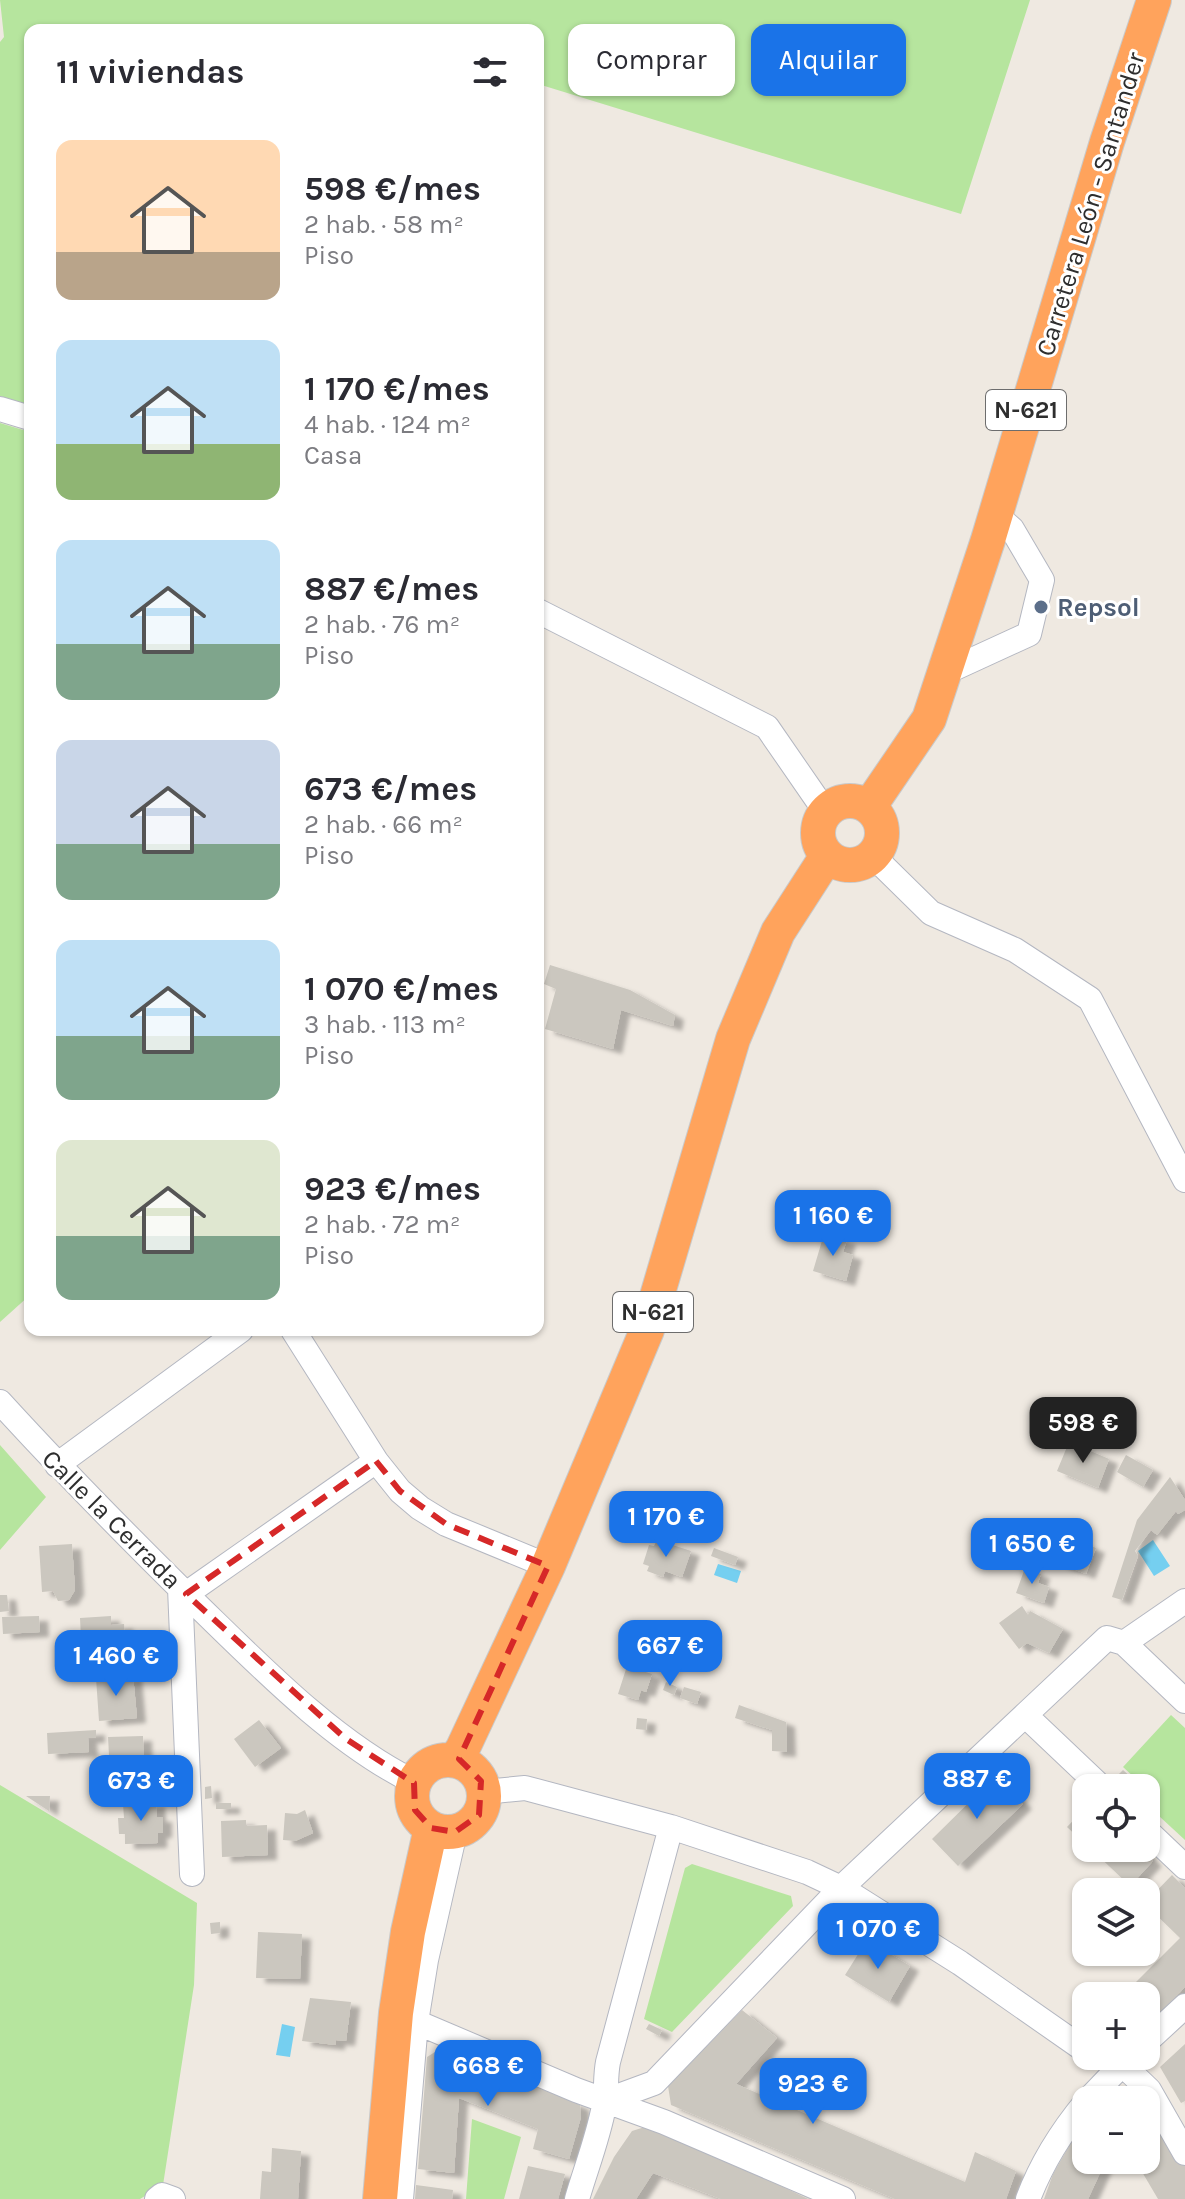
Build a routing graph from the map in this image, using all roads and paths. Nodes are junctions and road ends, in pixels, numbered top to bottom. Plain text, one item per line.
1 (1154, 0) edge
2 (0, 409) edge
3 (24, 416) edge
4 (995, 514) junction
5 (544, 614) edge
6 (944, 673) junction
7 (869, 807) junction
8 (825, 811) junction
9 (827, 856) junction
10 (873, 856) junction
11 (1185, 1180) edge
12 (233, 1336) edge
13 (297, 1336) edge
14 (0, 1402) edge
15 (376, 1461) junction
16 (57, 1465) junction
17 (548, 1566) junction
18 (183, 1591) junction
19 (1185, 1601) edge
20 (1116, 1641) junction
21 (1185, 1701) edge
22 (1025, 1715) junction
23 (454, 1760) junction
24 (1087, 1774) edge
25 (414, 1782) junction
26 (484, 1792) junction
27 (671, 1827) junction
28 (443, 1830) junction
29 (1160, 1843) edge
30 (1185, 1867) edge
31 (192, 1874) dead end
32 (841, 1888) junction
33 (1185, 2006) edge
34 (416, 2022) junction
35 (1160, 2029) edge
36 (1072, 2041) edge
37 (1116, 2070) edge
38 (1129, 2070) edge
39 (1101, 2086) edge
40 (605, 2101) junction
41 (1072, 2120) edge
42 (1185, 2153) edge
43 (157, 2199) edge
44 (173, 2199) edge
45 (380, 2199) edge
46 (401, 2199) edge
47 (577, 2199) edge
48 (843, 2199) edge
49 (1028, 2199) edge

1 - 4 highway, Carretera León - Santander / N-621
2 - 3 street
4 - 6 highway, Carretera León - Santander / N-621
4 - 6 street
5 - 8 street
6 - 7 highway, Carretera León - Santander / N-621
7 - 8 highway
7 - 10 highway
8 - 9 highway
9 - 10 highway
9 - 17 highway, N-621
10 - 11 street
12 - 16 street
13 - 15 street
14 - 16 street, Calle la Cerrada
15 - 17 street
15 - 18 street
16 - 18 street, Calle la Cerrada
17 - 23 highway, N-621
18 - 25 street, Calle la Cerrada
18 - 31 street
19 - 20 street
20 - 21 street
20 - 22 street
22 - 24 street
22 - 32 street
23 - 25 highway
23 - 26 highway
25 - 28 highway
26 - 27 street
26 - 28 highway
27 - 32 street
27 - 40 street
28 - 34 street
28 - 45 highway
29 - 30 street
32 - 36 street
32 - 40 street
33 - 35 street
34 - 40 street
34 - 46 street
37 - 39 street
38 - 42 street
40 - 47 street
40 - 48 street
41 - 49 street
43 - 44 street

